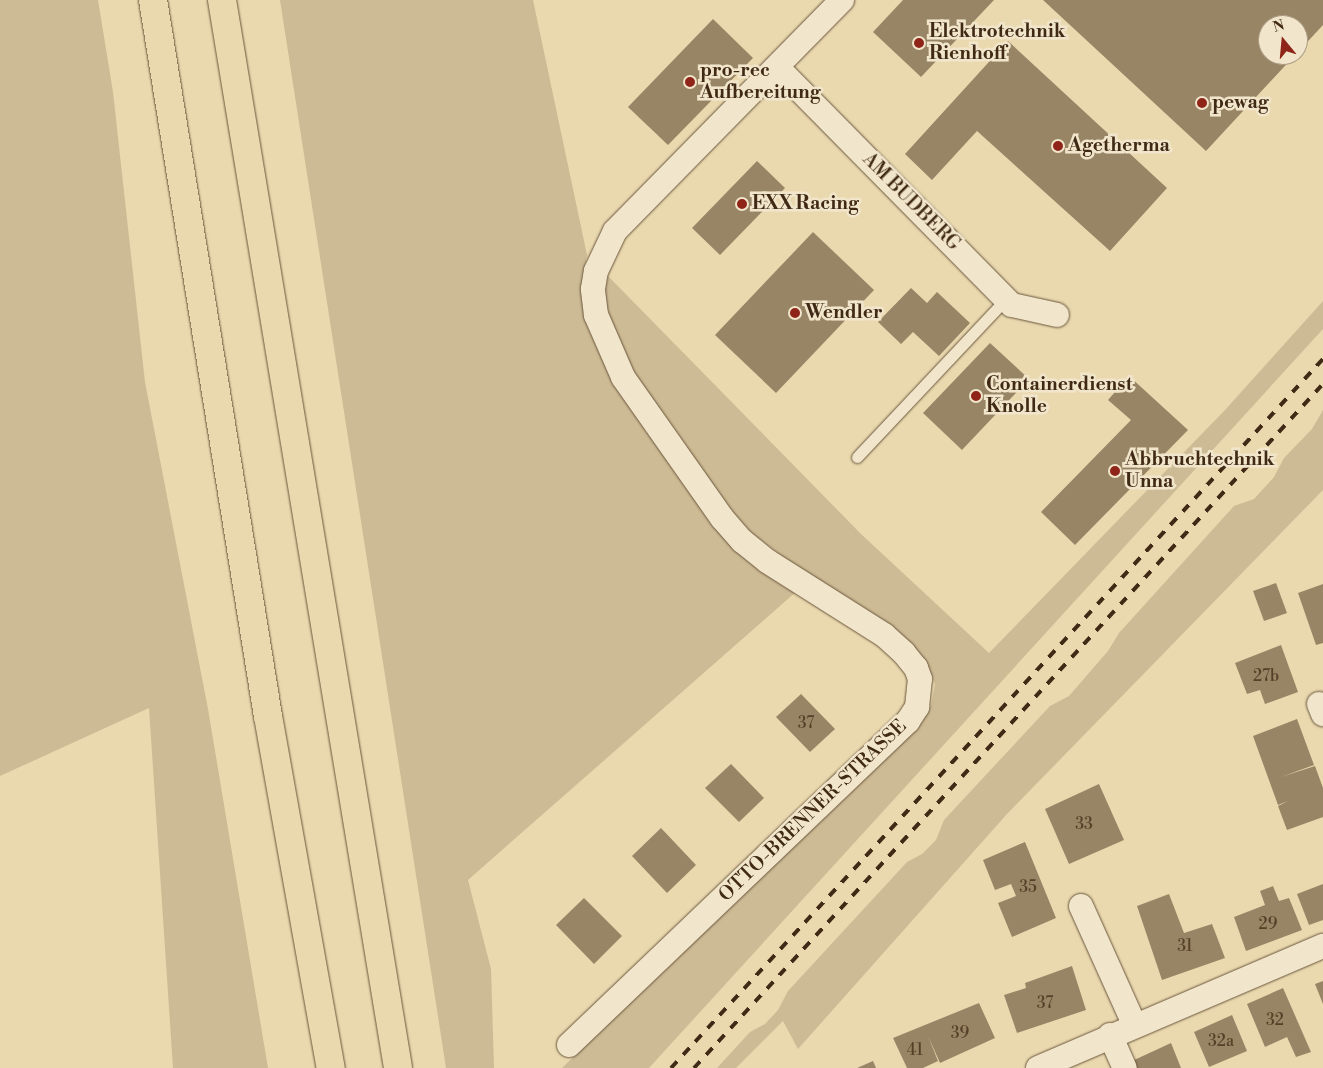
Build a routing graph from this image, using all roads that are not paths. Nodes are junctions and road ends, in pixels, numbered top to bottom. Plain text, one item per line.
1 (153, 0) edge
2 (222, 0) edge
3 (842, 0) edge
4 (777, 67) junction
5 (1006, 299) junction
6 (1056, 315) dead end
7 (858, 457) dead end
8 (1081, 906) dead end
9 (1323, 946) edge
10 (1134, 1024) junction
11 (1110, 1035) junction
12 (569, 1045) dead end
13 (331, 1068) edge
14 (398, 1068) edge
15 (1038, 1068) edge
16 (1125, 1068) edge

1 - 13 highway
2 - 14 highway
3 - 4 street, OTTO-BRENNER-STRASSE
4 - 5 street, AM BUDBERG
4 - 12 street, OTTO-BRENNER-STRASSE
5 - 6 street, AM BUDBERG
5 - 7 lane
8 - 10 street
9 - 10 street
10 - 11 street
11 - 15 street
11 - 16 street

